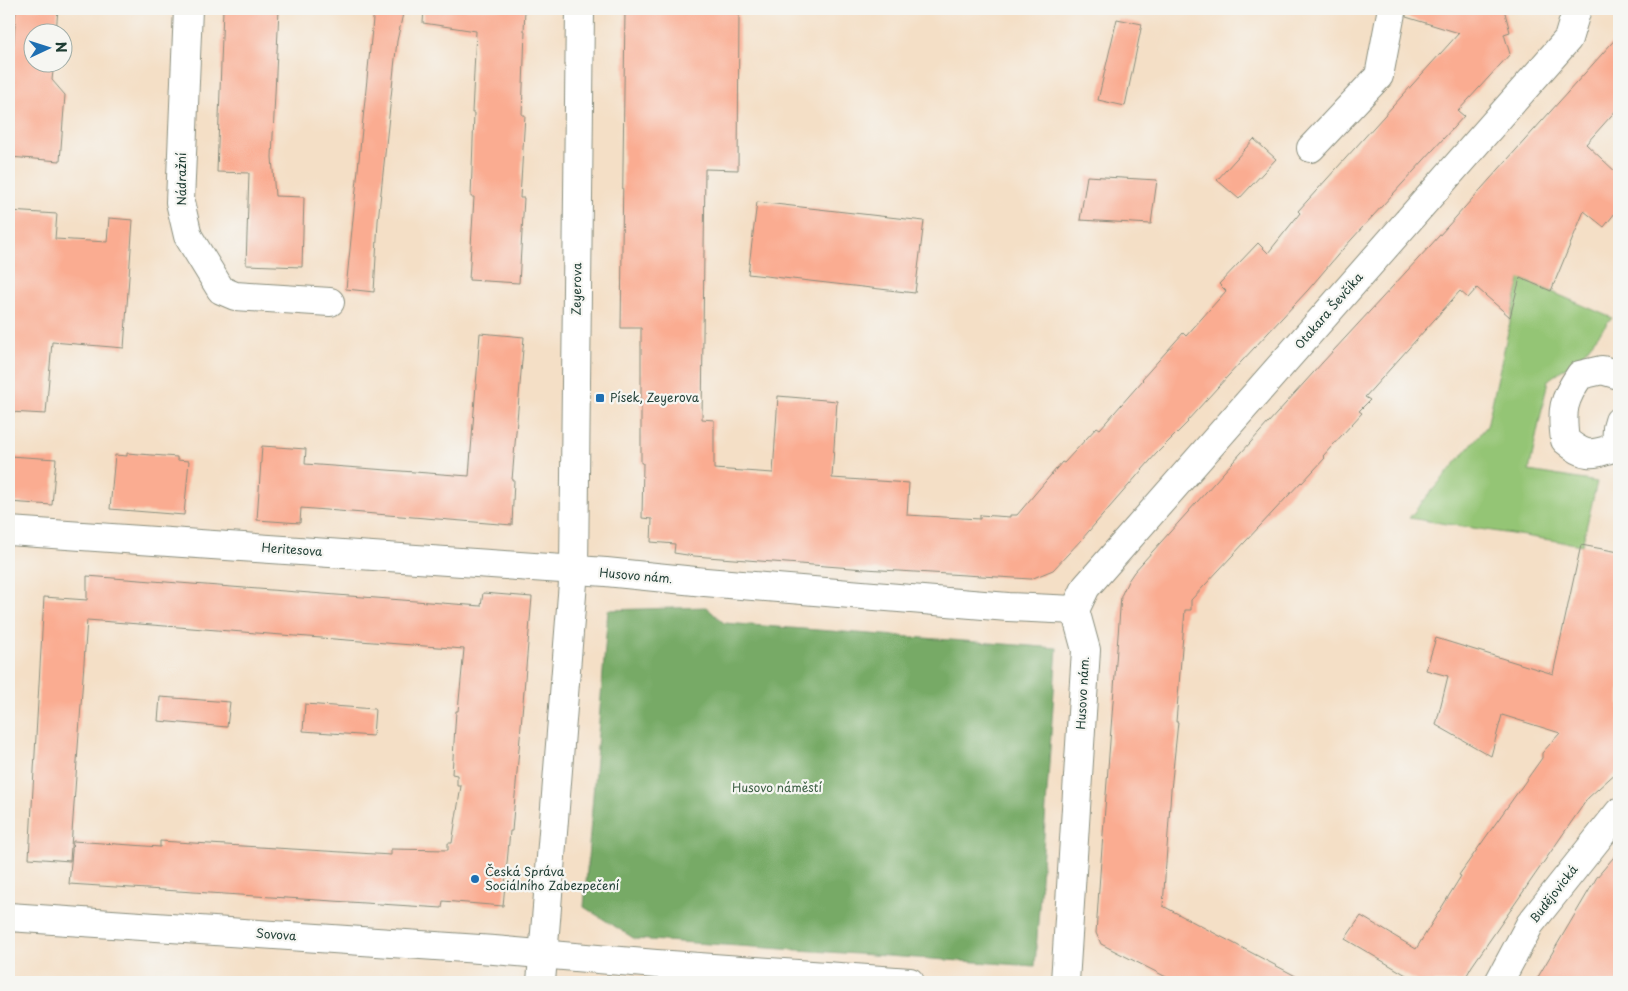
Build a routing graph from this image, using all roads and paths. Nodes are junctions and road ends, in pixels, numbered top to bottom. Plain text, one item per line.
1 (188, 9) edge
2 (580, 9) edge
3 (1577, 9) edge
4 (1391, 13) dead end
5 (1311, 148) dead end
6 (330, 302) dead end
7 (1619, 375) edge
8 (1618, 439) edge
9 (9, 531) edge
10 (574, 570) junction
11 (1075, 610) junction
12 (1619, 812) edge
13 (9, 917) edge
14 (544, 954) junction
15 (541, 982) edge
16 (910, 982) edge
17 (1065, 982) edge
18 (1499, 982) edge

1 - 6 street, Nádražní
2 - 10 street, Zeyerova
3 - 11 street, Otakara Ševčíka
4 - 5 street
7 - 8 street
9 - 10 street, Heritesova
10 - 11 street, Husovo nám.
10 - 14 street
11 - 17 street, Husovo nám.
12 - 18 street, Budějovická
13 - 14 street, Sovova
14 - 15 street
14 - 16 street

